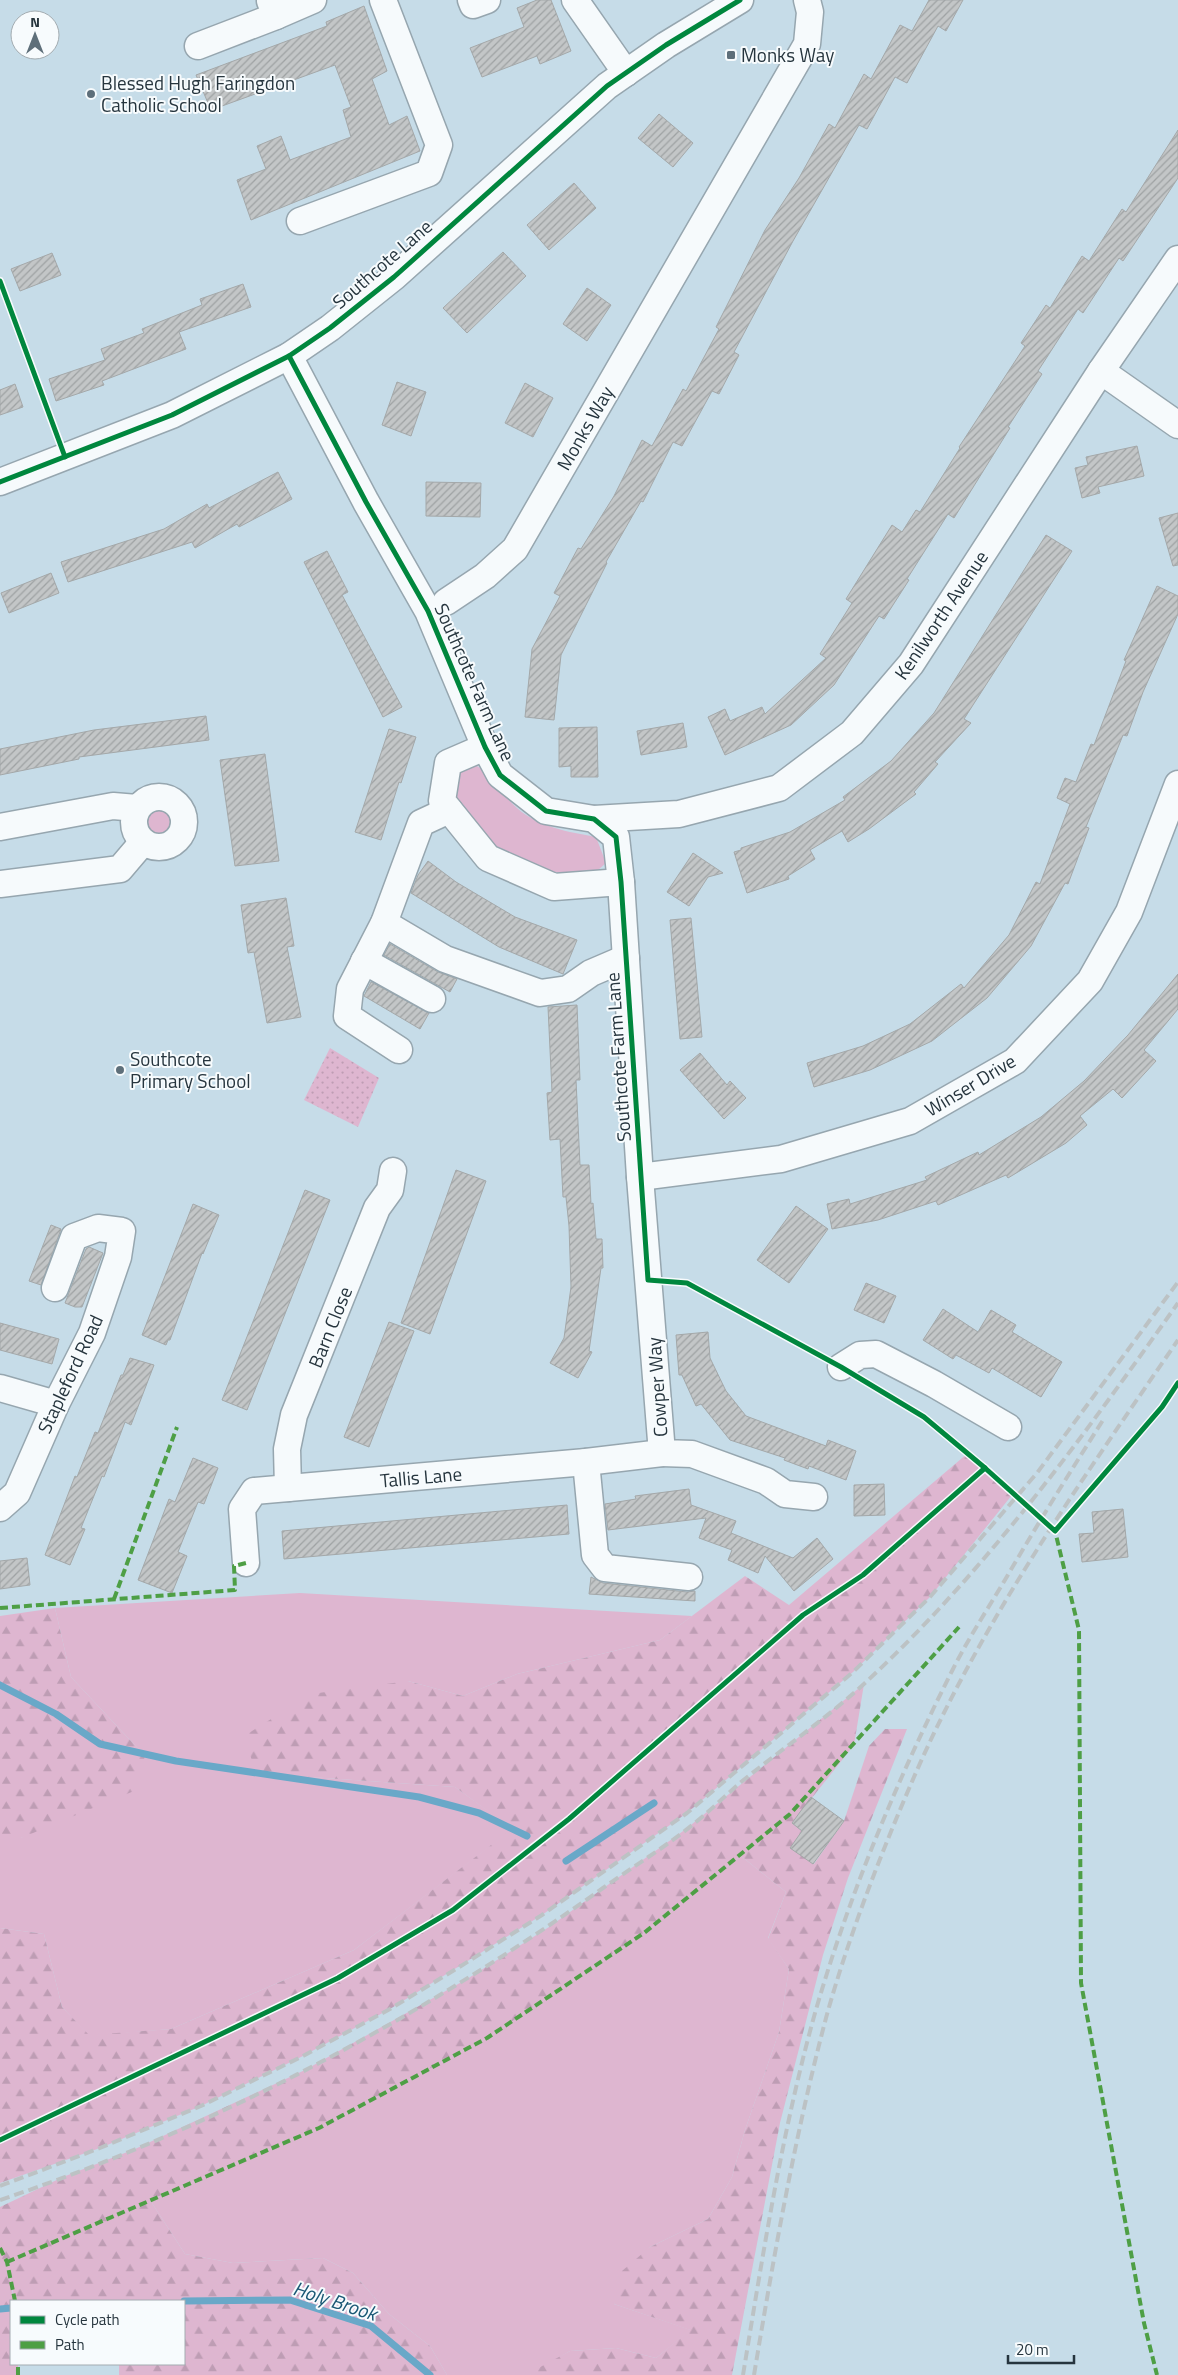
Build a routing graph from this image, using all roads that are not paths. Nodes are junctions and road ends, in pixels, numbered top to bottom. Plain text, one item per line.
1 (313, 0) edge
2 (383, 0) edge
3 (471, 0) edge
4 (487, 0) edge
5 (575, 0) edge
6 (740, 0) edge
7 (807, 0) edge
8 (273, 8) edge
9 (198, 46) dead end
10 (626, 73) junction
11 (300, 221) dead end
12 (1178, 259) edge
13 (289, 356) junction
14 (1101, 371) junction
15 (1178, 425) edge
16 (0, 482) edge
17 (446, 602) dead end
18 (485, 747) junction
19 (1178, 784) edge
20 (137, 808) junction
21 (450, 810) junction
22 (594, 819) junction
23 (0, 827) edge
24 (143, 842) junction
25 (621, 882) junction
26 (0, 884) edge
27 (384, 923) junction
28 (626, 958) junction
29 (364, 961) junction
30 (432, 999) dead end
31 (399, 1050) dead end
32 (393, 1171) dead end
33 (640, 1177) junction
34 (648, 1280) joint
35 (55, 1288) dead end
36 (841, 1367) dead end
37 (0, 1388) edge
38 (56, 1404) junction
39 (1008, 1427) dead end
40 (662, 1453) junction
41 (586, 1462) junction
42 (288, 1488) junction
43 (814, 1497) dead end
44 (0, 1508) edge
45 (246, 1563) dead end
46 (689, 1577) dead end

1 - 8 street
2 - 11 street
3 - 4 street
5 - 10 street
6 - 10 street, Southcote Lane
7 - 17 street, Monks Way
8 - 9 street
10 - 13 street, Southcote Lane
12 - 14 street, Kenilworth Avenue
13 - 16 street, Southcote Lane
13 - 18 street, Southcote Farm Lane
14 - 15 street
14 - 22 street, Kenilworth Avenue
18 - 21 street
18 - 22 street, Southcote Farm Lane
19 - 33 street, Winser Drive
20 - 23 street
20 - 24 street
20 - 24 street
21 - 25 street
21 - 27 street
22 - 25 street, Southcote Farm Lane
24 - 26 street
25 - 28 street, Southcote Farm Lane
27 - 28 street
27 - 29 street
28 - 33 street, Southcote Farm Lane
29 - 30 street
29 - 31 street
32 - 42 street, Barn Close
33 - 34 street, Southcote Farm Lane
34 - 40 street, Cowper Way
35 - 38 street, Stapleford Road
36 - 39 street
37 - 38 street
38 - 44 street, Stapleford Road
40 - 41 street, Tallis Lane
40 - 43 street, Cowper Way
41 - 42 street, Tallis Lane
41 - 46 street
42 - 45 street, Tallis Lane

